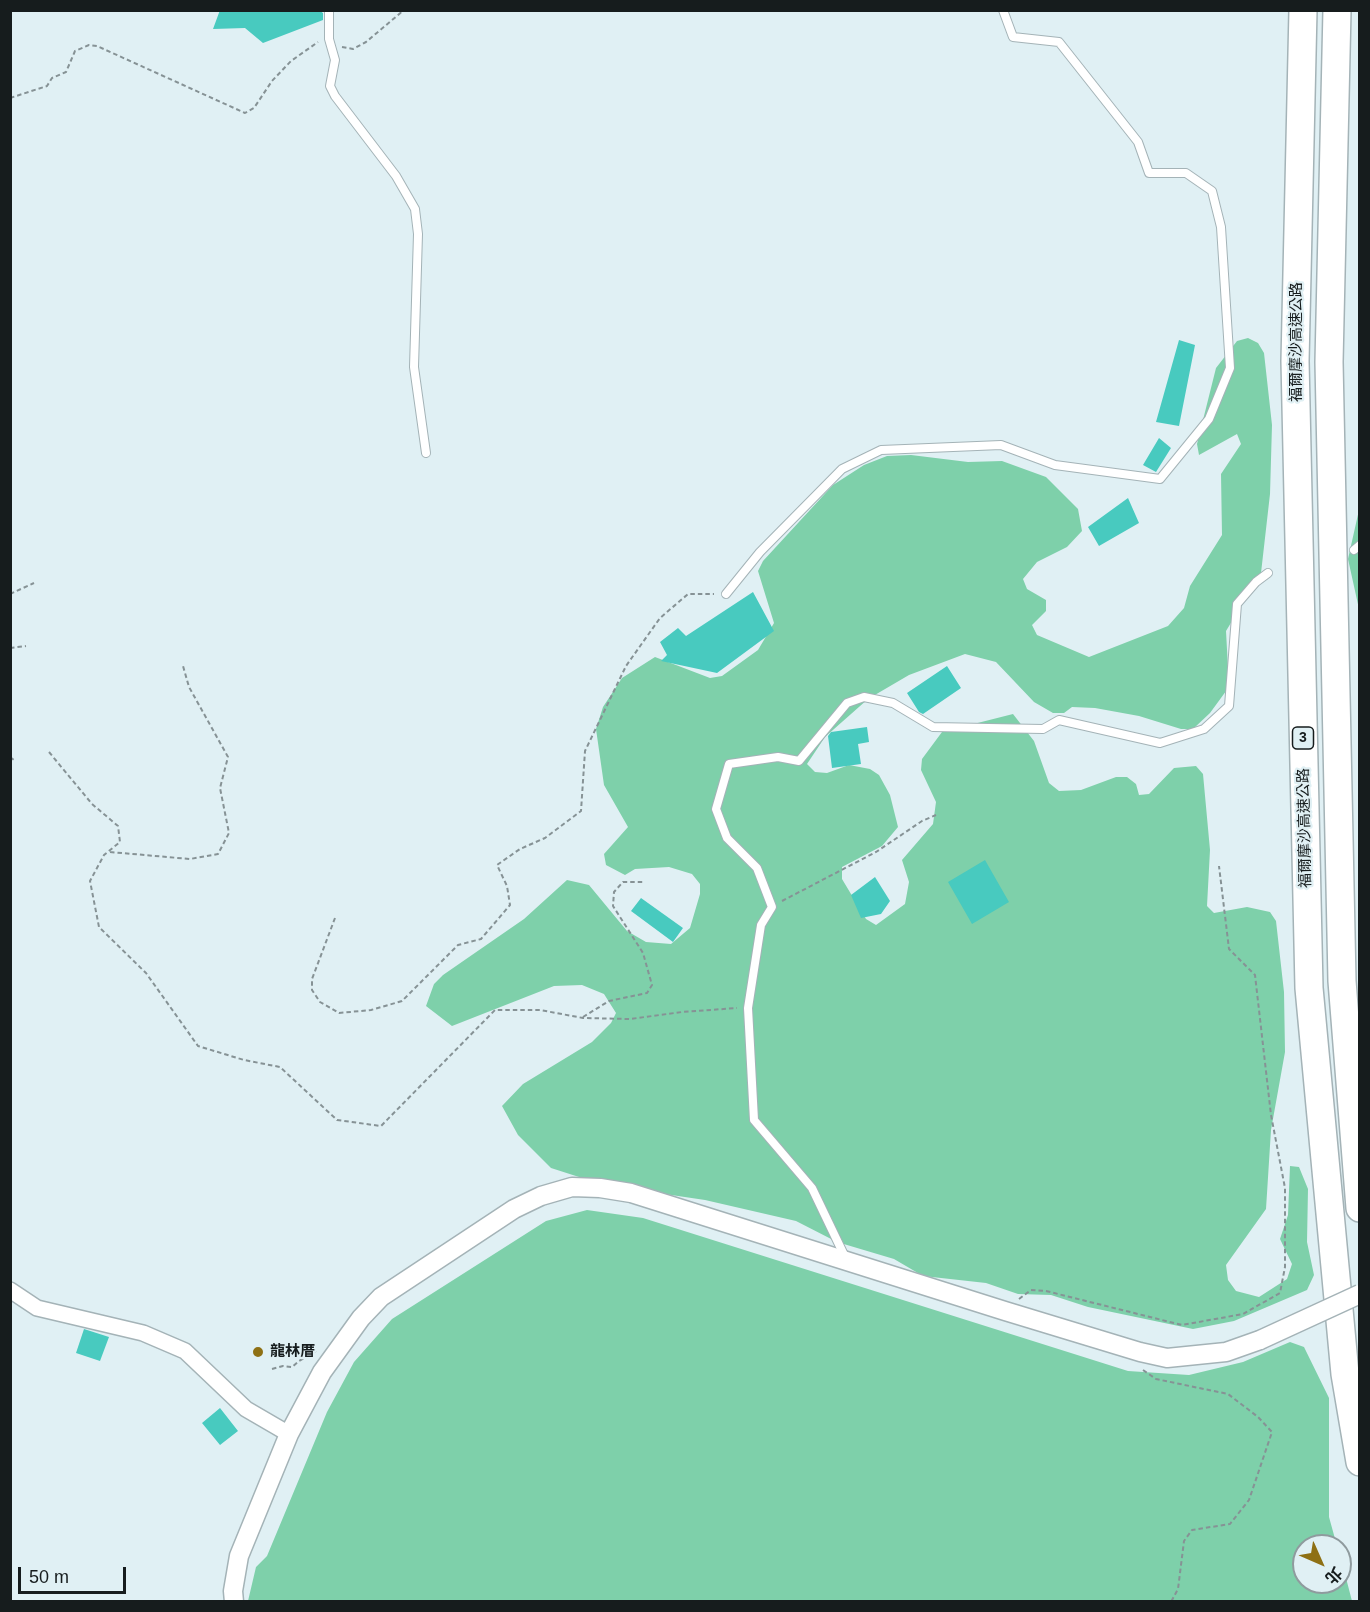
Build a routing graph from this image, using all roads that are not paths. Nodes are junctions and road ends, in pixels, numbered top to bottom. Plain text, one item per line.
1 (328, 10) edge
2 (1003, 10) edge
3 (1303, 10) edge
4 (1337, 10) edge
5 (426, 453) dead end
6 (1268, 573) dead end
7 (726, 594) road end
8 (1359, 1208) edge
9 (846, 1260) junction
10 (10, 1290) edge
11 (1359, 1294) edge
12 (289, 1434) junction
13 (1359, 1462) edge
14 (234, 1602) edge

1 - 5 lane
2 - 7 lane
3 - 13 highway, 福爾摩沙高速公路 / 3
4 - 8 highway
6 - 9 lane
9 - 11 street, bridge
9 - 12 street
10 - 12 street
12 - 14 street

